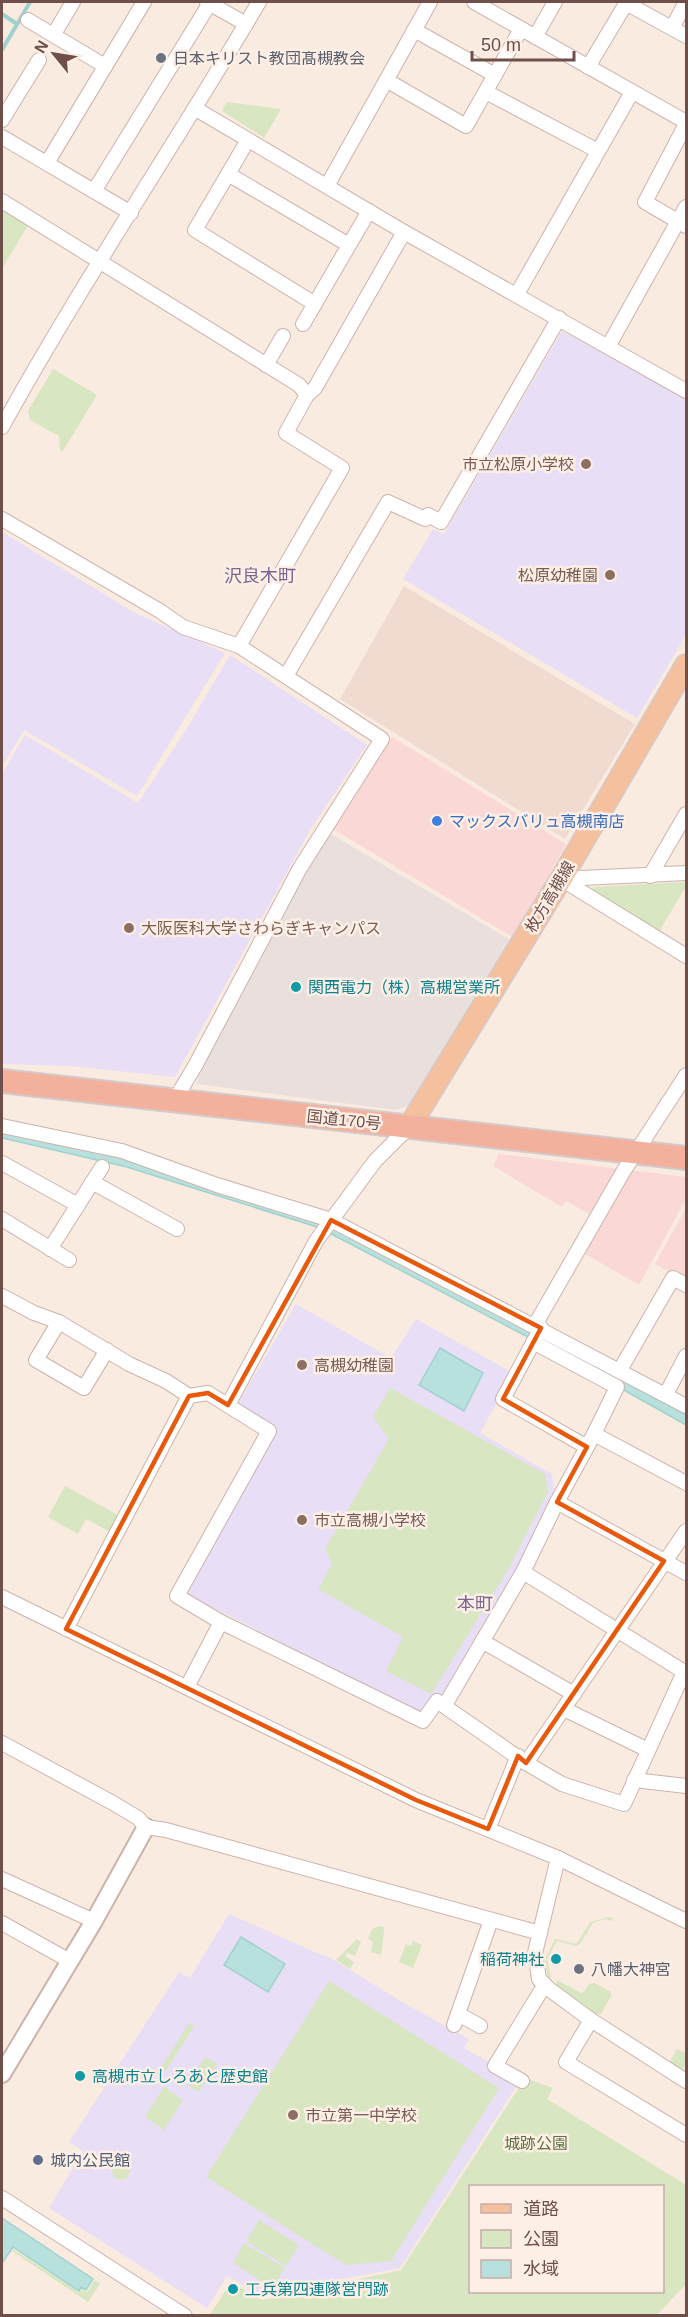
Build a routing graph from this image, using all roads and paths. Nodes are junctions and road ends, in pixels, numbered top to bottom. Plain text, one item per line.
1 (73, 2) edge
2 (144, 2) edge
3 (209, 2) edge
4 (259, 2) edge
5 (430, 2) edge
6 (555, 2) edge
7 (626, 2) edge
8 (687, 2) edge
9 (479, 3) edge
10 (28, 20) dead end
11 (246, 24) junction
12 (672, 28) junction
13 (521, 29) junction
14 (414, 30) junction
15 (54, 34) junction
16 (687, 36) edge
17 (535, 37) junction
18 (39, 60) dead end
19 (105, 66) junction
20 (588, 67) junction
21 (495, 75) junction
22 (386, 80) junction
23 (486, 92) junction
24 (632, 92) junction
25 (196, 109) junction
26 (2, 120) edge
27 (687, 123) edge
28 (2, 137) edge
29 (248, 140) junction
30 (598, 151) junction
31 (46, 164) junction
32 (228, 174) junction
33 (327, 186) junction
34 (94, 191) junction
35 (2, 201) edge
36 (687, 207) edge
37 (369, 211) junction
38 (130, 213) junction
39 (682, 224) edge
40 (404, 232) junction
41 (349, 245) junction
42 (100, 261) junction
43 (517, 294) junction
44 (315, 304) junction
45 (558, 318) junction
46 (303, 324) dead end
47 (283, 336) dead end
48 (609, 345) junction
49 (266, 365) junction
50 (687, 391) edge
51 (307, 395) junction
52 (2, 428) edge
53 (2, 519) edge
54 (239, 646) junction
55 (687, 665) edge
56 (286, 676) junction
57 (687, 814) edge
58 (687, 873) edge
59 (650, 876) junction
60 (561, 879) junction
61 (687, 956) edge
62 (687, 1075) edge
63 (2, 1081) edge
64 (174, 1101) junction
65 (2, 1126) edge
66 (409, 1127) junction
67 (636, 1152) junction
68 (687, 1158) edge
69 (2, 1163) edge
70 (102, 1167) dead end
71 (92, 1182) junction
72 (78, 1205) junction
73 (2, 1219) edge
74 (331, 1220) junction
75 (177, 1229) dead end
76 (50, 1249) junction
77 (69, 1260) dead end
78 (687, 1285) edge
79 (2, 1296) edge
80 (59, 1322) junction
81 (538, 1327) junction
82 (533, 1342) junction
83 (106, 1350) junction
84 (687, 1356) edge
85 (620, 1370) junction
86 (666, 1394) junction
87 (189, 1396) junction
88 (228, 1405) junction
89 (687, 1406) edge
90 (594, 1434) junction
91 (587, 1447) junction
92 (687, 1483) edge
93 (557, 1502) junction
94 (687, 1531) edge
95 (664, 1561) junction
96 (523, 1572) junction
97 (687, 1573) edge
98 (2, 1597) edge
99 (221, 1622) junction
100 (66, 1629) junction
101 (616, 1631) junction
102 (482, 1641) junction
103 (685, 1673) edge
104 (187, 1687) junction
105 (574, 1694) junction
106 (445, 1706) junction
107 (564, 1709) junction
108 (2, 1743) edge
109 (648, 1750) junction
110 (522, 1759) junction
111 (634, 1780) junction
112 (687, 1786) edge
113 (146, 1827) junction
114 (488, 1829) junction
115 (558, 1858) junction
116 (2, 1879) edge
117 (491, 1920) junction
118 (94, 1921) junction
119 (687, 1921) edge
120 (2, 1923) edge
121 (540, 1933) junction
122 (70, 1962) junction
123 (544, 1986) junction
124 (591, 2020) junction
125 (480, 2026) dead end
126 (2, 2074) edge
127 (522, 2081) dead end
128 (687, 2081) edge
129 (687, 2135) edge
130 (2, 2198) edge
131 (185, 2316) edge

1 - 15 street
2 - 19 street
3 - 11 street
3 - 34 street
4 - 11 street
5 - 14 street
6 - 17 street
7 - 12 street
7 - 20 street
8 - 12 street
9 - 13 street
10 - 15 street
11 - 25 street
12 - 16 street
13 - 17 street
13 - 21 street
14 - 21 street
14 - 22 street
15 - 19 street
17 - 20 street
18 - 26 street
19 - 31 street
20 - 24 street
21 - 23 street
22 - 23 street
22 - 33 street
23 - 30 street
24 - 27 street
24 - 30 street
25 - 29 street
25 - 38 street
27 - 39 street
28 - 31 street
29 - 32 street
29 - 33 street
30 - 43 street
31 - 34 street
32 - 41 street
32 - 44 street
33 - 37 street
34 - 38 street
35 - 42 street
36 - 39 street
37 - 40 street
37 - 41 street
38 - 42 street
39 - 48 street
40 - 43 street
40 - 51 street
41 - 44 street
42 - 49 street
42 - 52 street
43 - 45 street
44 - 46 street
45 - 48 street
45 - 56 street
47 - 49 street
48 - 50 street
49 - 51 street
51 - 54 street
53 - 54 street
54 - 56 street
55 - 60 main road, 枚方高槻線
56 - 64 street
57 - 59 street
58 - 59 street
59 - 60 street
60 - 61 street
60 - 66 main road, 枚方高槻線
62 - 67 street
63 - 64 highway, 国道170号
64 - 66 highway, 国道170号
65 - 74 street
66 - 67 highway, 国道170号
66 - 74 street
67 - 68 highway, 国道170号
67 - 81 street
69 - 72 street
70 - 71 street
71 - 72 street
71 - 75 street
72 - 76 street
73 - 76 street
74 - 81 street
74 - 88 street
76 - 77 street
78 - 85 street
79 - 80 street
80 - 83 street
80 - 83 street
81 - 82 street
81 - 85 street
82 - 90 street
82 - 91 street
83 - 87 street
84 - 86 street
85 - 86 street
86 - 89 street
87 - 88 street
87 - 100 street
88 - 99 street
90 - 91 street
90 - 92 street
91 - 93 street
93 - 95 street
93 - 96 street
94 - 95 street
95 - 97 street
95 - 101 street
96 - 101 street
96 - 102 street
98 - 100 street
99 - 104 street
99 - 106 street
100 - 104 street
101 - 103 street
101 - 105 street
102 - 105 street
102 - 106 street
103 - 109 street
104 - 114 street
105 - 107 street
106 - 110 street
107 - 109 street
107 - 110 street
108 - 113 street
109 - 111 street
110 - 111 street
110 - 114 street
111 - 112 street
113 - 117 street
113 - 118 street
114 - 115 street
115 - 119 street
115 - 121 street
116 - 118 street
117 - 121 street
117 - 125 street
118 - 122 street
120 - 122 street
121 - 123 street
122 - 126 street
123 - 124 street
123 - 127 street
124 - 128 street
124 - 129 street
130 - 131 street

